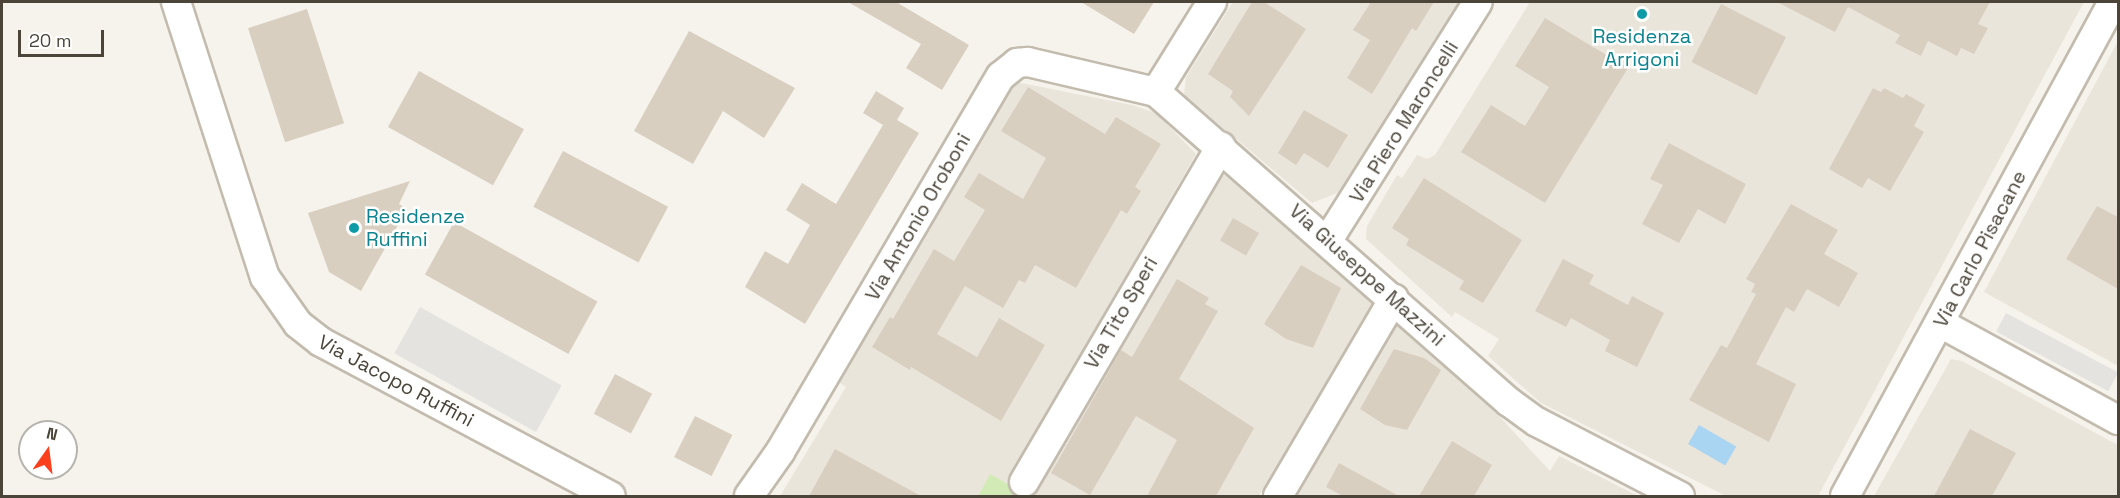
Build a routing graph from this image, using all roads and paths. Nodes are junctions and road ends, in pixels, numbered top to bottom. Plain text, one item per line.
1 (176, 2) edge
2 (1212, 2) edge
3 (1478, 2) edge
4 (2112, 2) edge
5 (1155, 92) junction
6 (1221, 146) junction
7 (1328, 240) junction
8 (1394, 298) junction
9 (1940, 323) junction
10 (2118, 420) edge
11 (1024, 482) dead end
12 (611, 496) edge
13 (749, 496) edge
14 (1278, 496) edge
15 (1680, 496) edge
16 (1845, 496) edge

1 - 12 street, Via Jacopo Ruffini
2 - 5 street
3 - 7 street, Via Piero Maroncelli
4 - 9 street, Via Carlo Pisacane
5 - 6 street, Via Giuseppe Mazzini
5 - 13 street, Via Antonio Oroboni
6 - 7 street, Via Giuseppe Mazzini
6 - 11 street, Via Tito Speri
7 - 8 street, Via Giuseppe Mazzini
8 - 14 street
8 - 15 street, Via Giuseppe Mazzini
9 - 10 street
9 - 16 street, Via Carlo Pisacane

